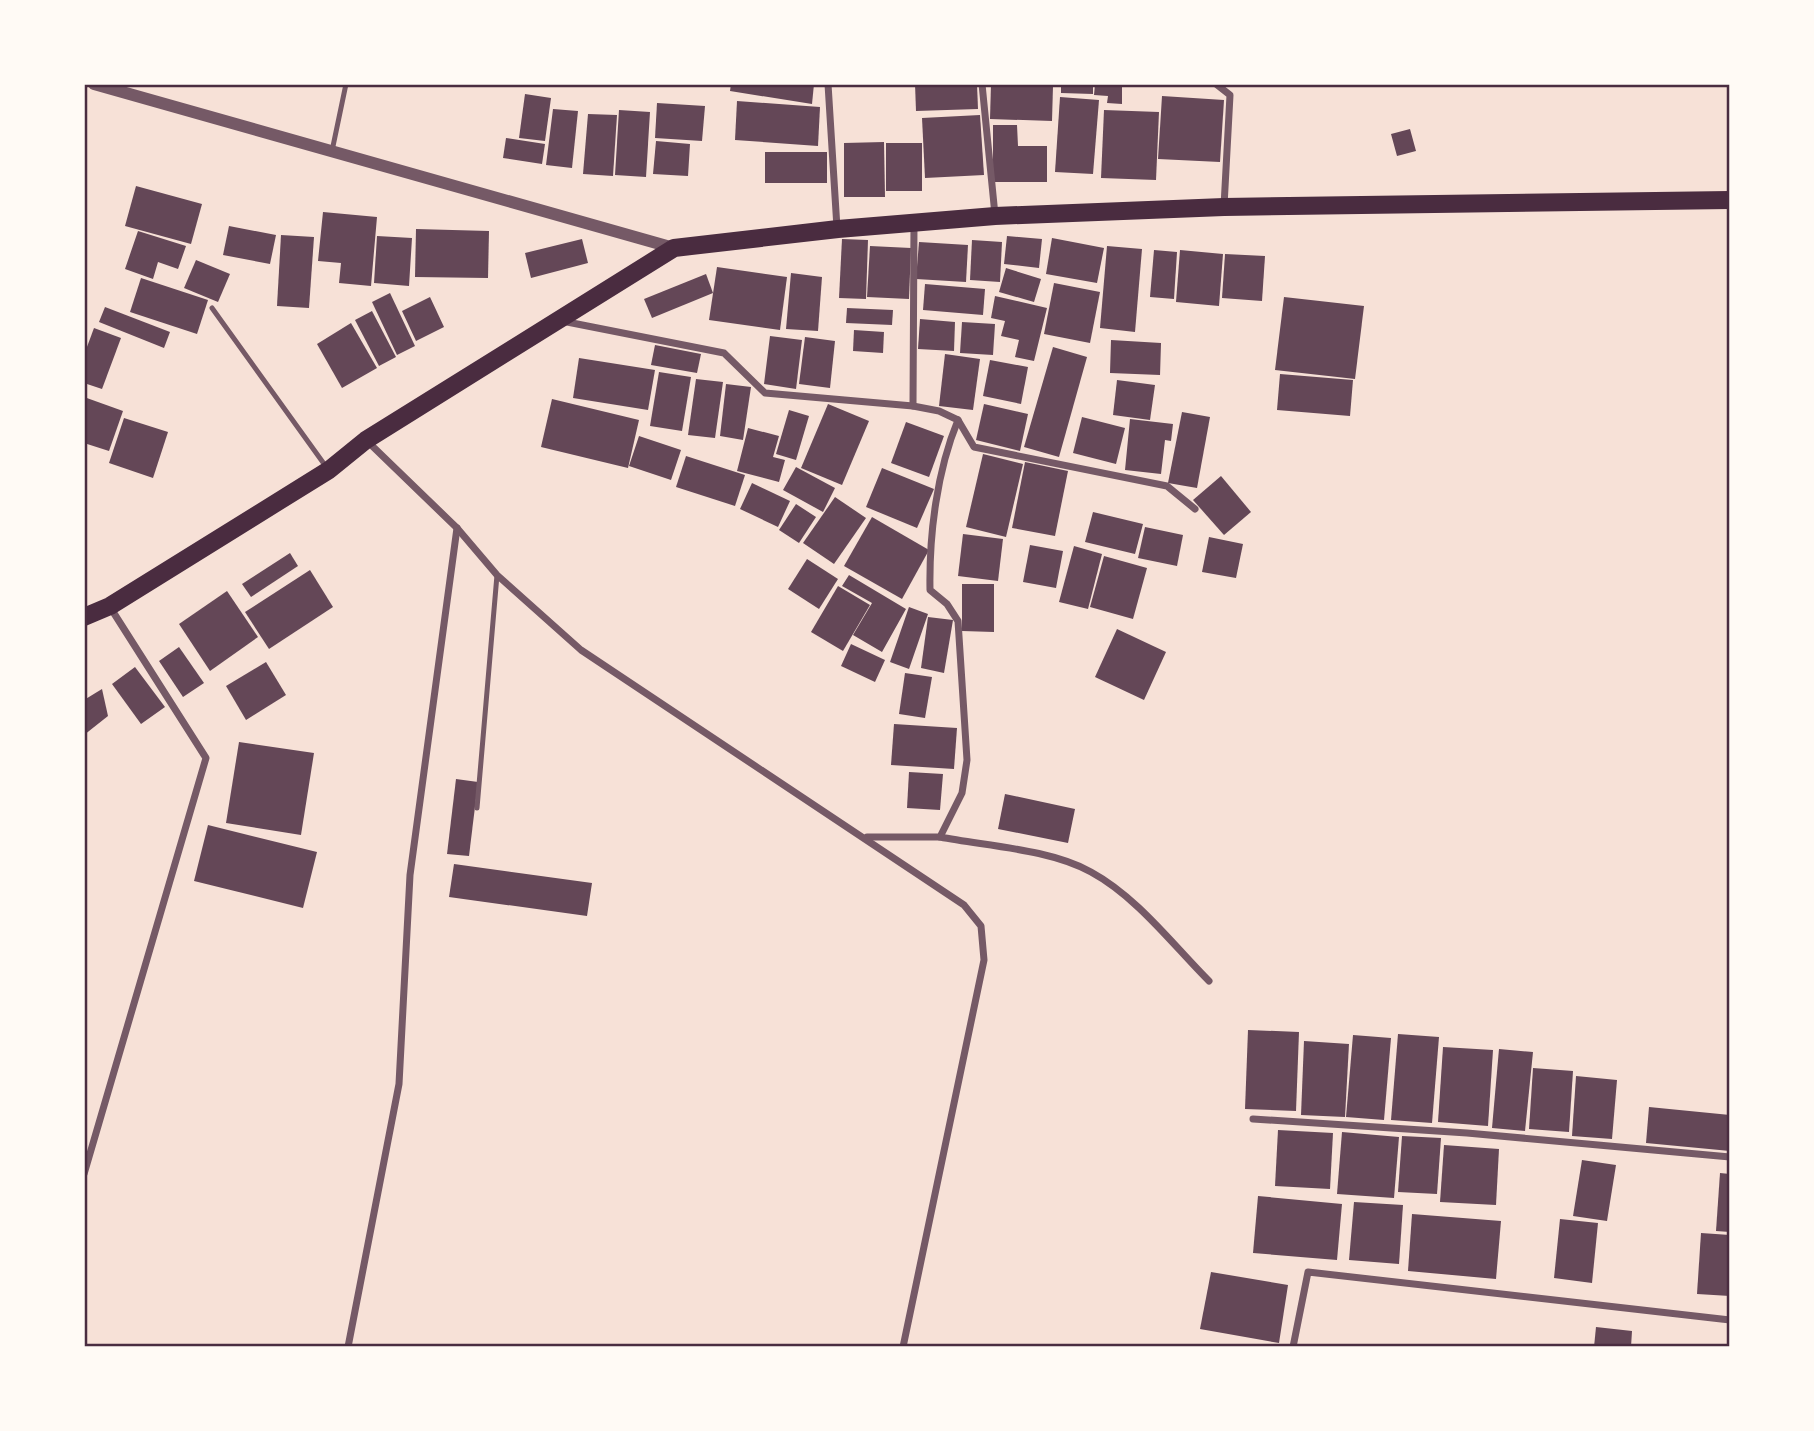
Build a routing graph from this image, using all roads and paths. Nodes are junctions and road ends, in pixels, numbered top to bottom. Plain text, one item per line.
1 (94, 84) edge
2 (346, 84) edge
3 (828, 84) edge
4 (982, 84) edge
5 (1216, 84) edge
6 (332, 151) junction
7 (1730, 200) edge
8 (1224, 207) junction
9 (995, 216) junction
10 (914, 223) junction
11 (838, 229) junction
12 (674, 248) junction
13 (212, 308) dead end
14 (554, 319) junction
15 (914, 406) junction
16 (958, 420) junction
17 (366, 440) junction
18 (328, 470) junction
19 (1195, 509) dead end
20 (457, 528) junction
21 (497, 575) junction
22 (110, 606) junction
23 (84, 617) edge
24 (477, 808) dead end
25 (866, 837) junction
26 (940, 837) junction
27 (1209, 981) dead end
28 (1253, 1119) dead end
29 (1730, 1157) edge
30 (86, 1162) edge
31 (84, 1174) edge
32 (1730, 1320) edge
33 (348, 1347) edge
34 (904, 1347) edge
35 (1293, 1347) edge

1 - 6 street
2 - 6 lane
3 - 11 street
4 - 9 street
5 - 8 street
6 - 12 street
7 - 8 main road
8 - 9 main road
9 - 10 main road
10 - 11 main road
10 - 15 street
11 - 12 main road
12 - 14 main road
13 - 18 lane
14 - 15 street
14 - 17 main road
15 - 16 street
16 - 19 street
16 - 26 street
17 - 18 main road
17 - 20 street
18 - 22 main road
20 - 21 street
20 - 33 street
21 - 24 lane
21 - 25 street
22 - 23 main road
22 - 30 street
25 - 26 street
25 - 34 street
26 - 27 street
28 - 29 street
30 - 31 street
32 - 35 street

